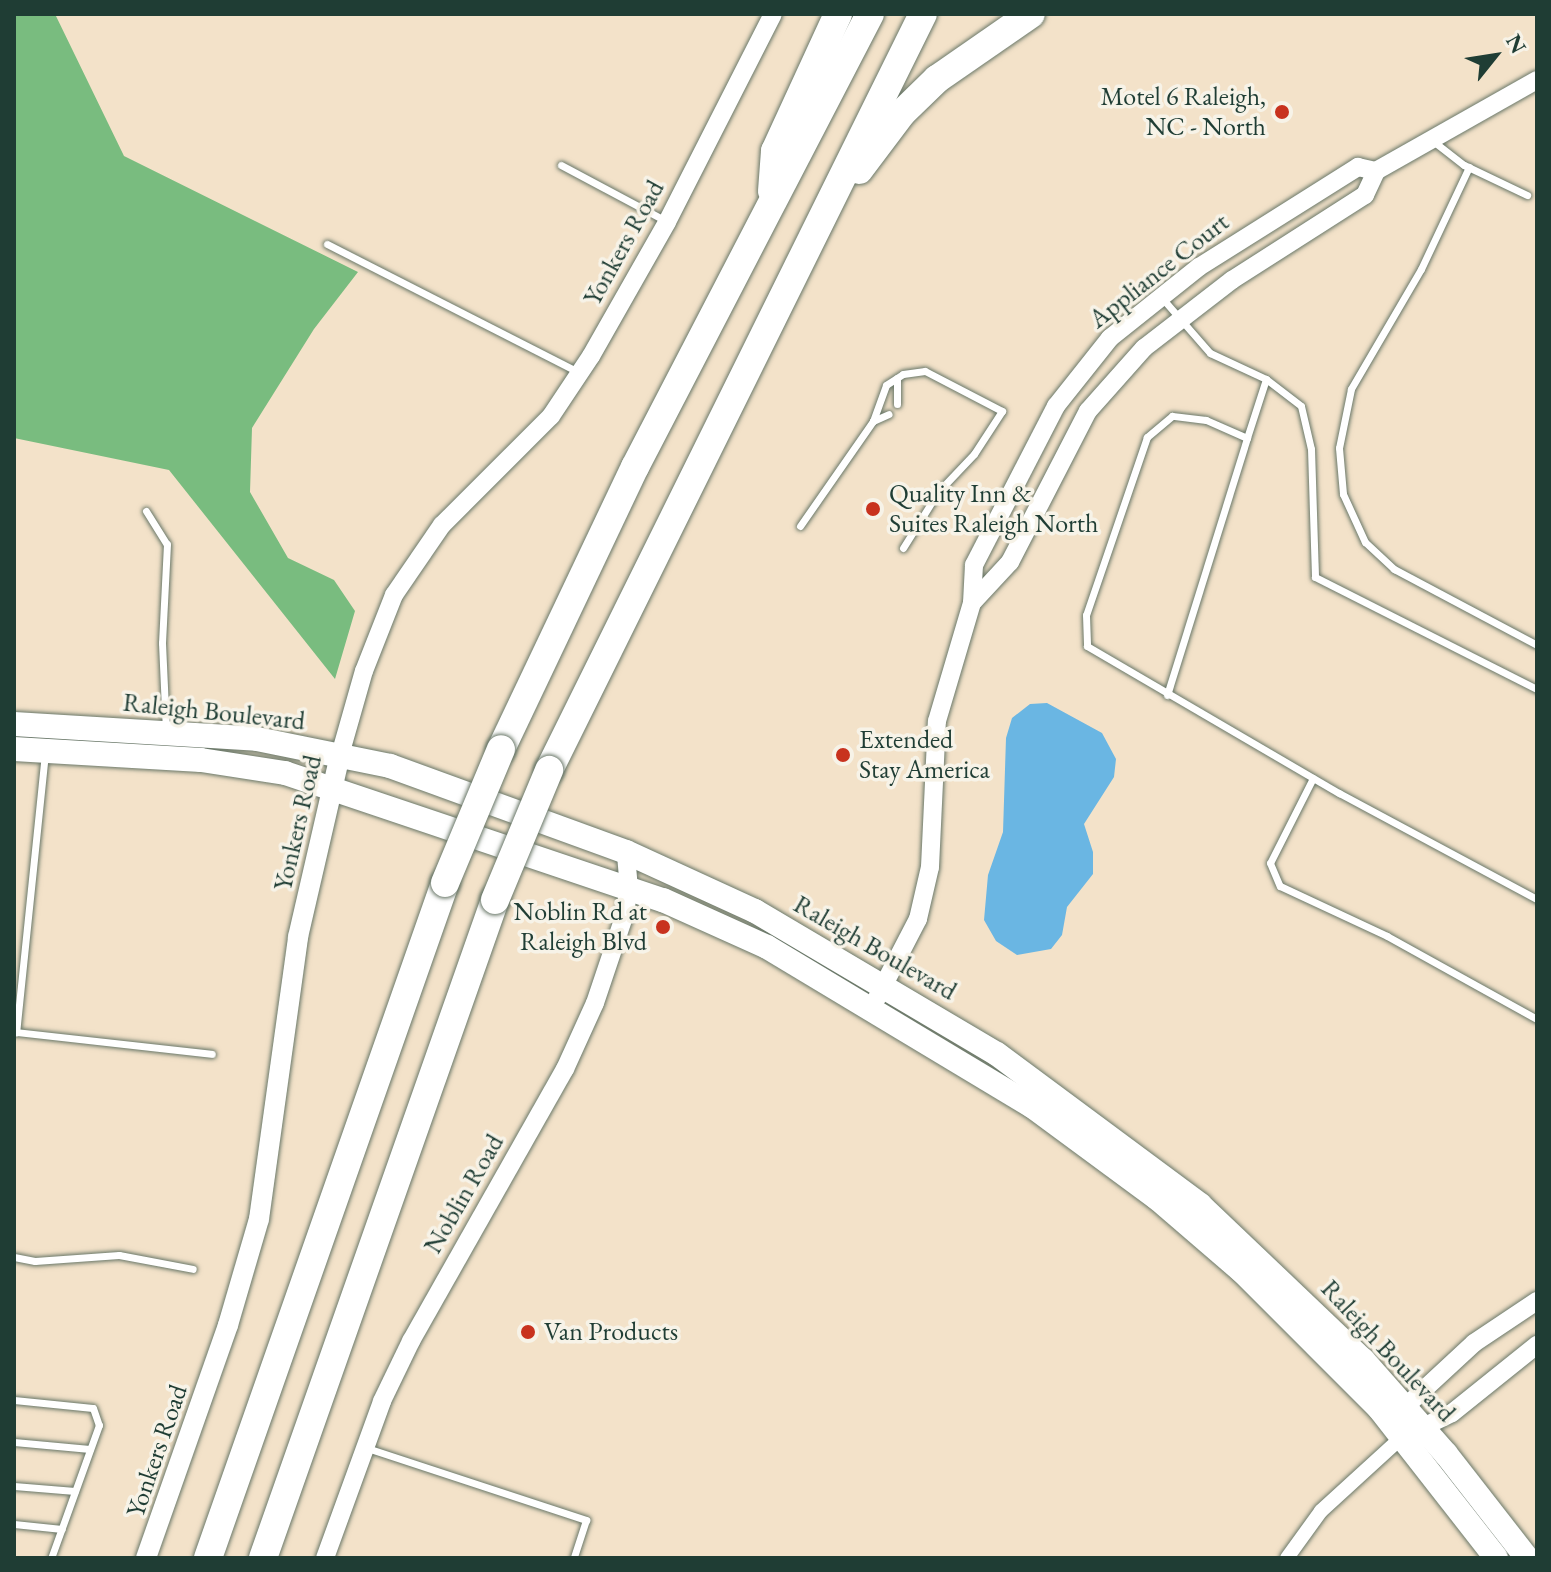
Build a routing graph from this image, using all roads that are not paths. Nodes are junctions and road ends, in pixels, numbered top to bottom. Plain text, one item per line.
1 (773, 14) edge
2 (838, 14) edge
3 (870, 14) edge
4 (923, 14) edge
5 (1031, 14) edge
6 (1537, 80) edge
7 (1429, 138) junction
8 (561, 165) dead end
9 (1469, 167) junction
10 (1376, 171) junction
11 (1527, 195) dead end
12 (771, 204) junction
13 (667, 222) junction
14 (327, 244) dead end
15 (799, 256) junction
16 (1161, 296) junction
17 (1178, 321) junction
18 (580, 373) junction
19 (897, 378) junction
20 (1266, 379) junction
21 (897, 404) dead end
22 (889, 414) dead end
23 (873, 421) junction
24 (1247, 438) junction
25 (146, 511) dead end
26 (800, 526) dead end
27 (903, 548) dead end
28 (972, 603) junction
29 (1537, 645) edge
30 (1537, 689) edge
31 (1167, 695) junction
32 (14, 724) edge
33 (166, 733) junction
34 (14, 749) edge
35 (46, 751) junction
36 (340, 755) junction
37 (1313, 778) junction
38 (330, 788) junction
39 (626, 852) junction
40 (629, 889) junction
41 (1537, 899) edge
42 (16, 978) edge
43 (884, 986) junction
44 (871, 1007) junction
45 (1537, 1019) edge
46 (212, 1054) dead end
47 (14, 1257) edge
48 (193, 1269) dead end
49 (1537, 1301) edge
50 (1537, 1345) edge
51 (14, 1400) edge
52 (1405, 1407) junction
53 (1413, 1432) junction
54 (14, 1442) edge
55 (365, 1447) junction
56 (90, 1449) junction
57 (14, 1486) edge
58 (75, 1491) junction
59 (14, 1524) edge
60 (62, 1529) junction
61 (51, 1558) edge
62 (146, 1558) edge
63 (208, 1558) edge
64 (263, 1558) edge
65 (325, 1558) edge
66 (574, 1558) edge
67 (1287, 1558) edge
68 (1496, 1558) edge
69 (1527, 1558) edge

1 - 13 street, Yonkers Road
2 - 12 highway
3 - 12 highway
4 - 15 highway
5 - 15 highway
6 - 7 street, Appliance Court
7 - 9 lane
7 - 10 street, Appliance Court
8 - 13 lane
9 - 11 lane
9 - 29 lane
10 - 16 street, Appliance Court
10 - 17 street, Appliance Court
12 - 63 highway, bridge
13 - 18 street, Yonkers Road
14 - 18 lane
15 - 64 highway, bridge
16 - 17 lane
16 - 28 street, Appliance Court
17 - 20 lane
17 - 28 street, Appliance Court
18 - 36 street, Yonkers Road
19 - 21 lane
19 - 23 lane
19 - 27 lane
20 - 24 lane
20 - 30 lane
22 - 23 lane
23 - 26 lane
24 - 31 lane
24 - 31 lane
25 - 33 lane
28 - 43 street, Appliance Court
31 - 37 lane
32 - 33 main road, Raleigh Boulevard
33 - 36 main road, Raleigh Boulevard
34 - 35 main road, Raleigh Boulevard
35 - 38 main road, Raleigh Boulevard
35 - 42 lane
36 - 38 main road, Yonkers Road
36 - 39 main road, Raleigh Boulevard
37 - 41 lane
37 - 45 lane
38 - 40 main road, Raleigh Boulevard
38 - 62 main road, Yonkers Road
39 - 40 street, Noblin Road
39 - 43 main road, Raleigh Boulevard
40 - 44 main road, Raleigh Boulevard
40 - 55 street, Noblin Road
42 - 46 lane
43 - 44 street, Appliance Court
43 - 52 main road, Raleigh Boulevard
44 - 53 main road, Raleigh Boulevard
47 - 48 lane
49 - 52 street
50 - 53 street
51 - 56 lane
52 - 53 main road, Raleigh Boulevard
53 - 67 street
53 - 68 main road, Raleigh Boulevard
53 - 69 main road, Raleigh Boulevard
54 - 56 lane
55 - 65 street, Noblin Road
55 - 66 lane
56 - 58 lane
57 - 58 lane
58 - 60 lane
59 - 60 lane
60 - 61 lane

